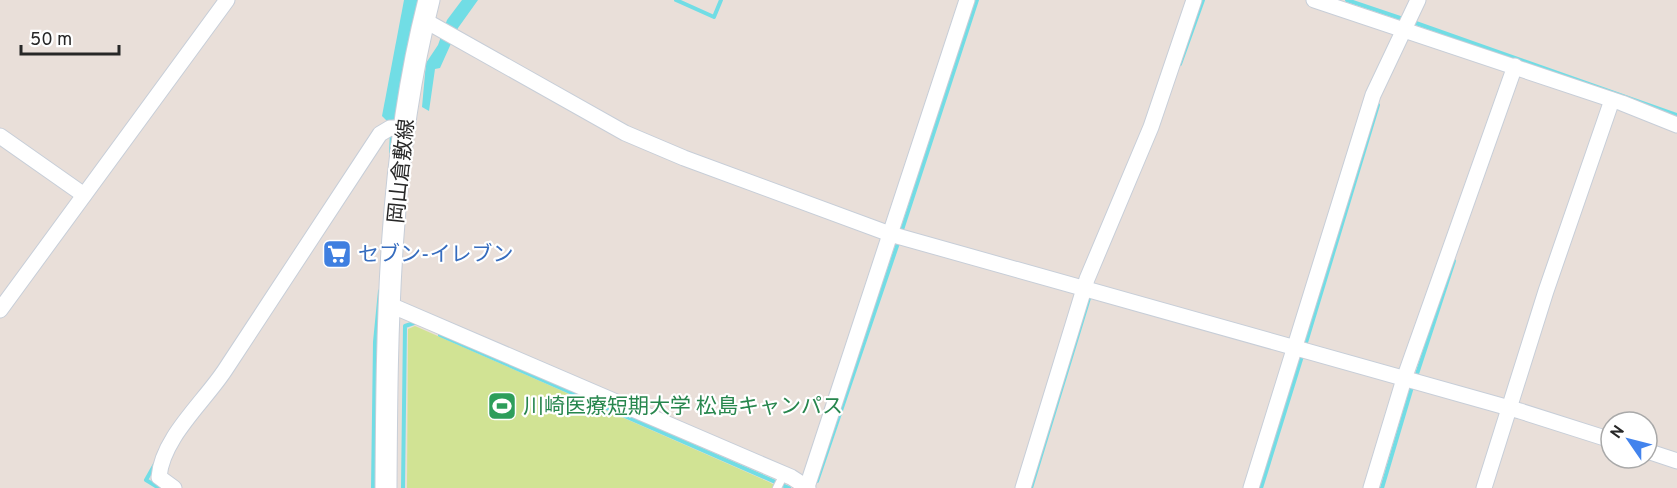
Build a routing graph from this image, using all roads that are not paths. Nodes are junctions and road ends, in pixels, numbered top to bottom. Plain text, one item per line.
1 (227, 0) edge
2 (967, 0) edge
3 (1194, 0) edge
4 (1314, 0) edge
5 (426, 10) edge
6 (1411, 18) edge
7 (1515, 66) junction
8 (1616, 101) junction
9 (1677, 125) edge
10 (396, 128) junction
11 (0, 136) edge
12 (81, 193) junction
13 (897, 236) junction
14 (1090, 290) junction
15 (388, 304) junction
16 (0, 310) edge
17 (1300, 350) junction
18 (1404, 379) junction
19 (1514, 410) junction
20 (1599, 436) edge
21 (1659, 455) edge
22 (1677, 461) edge
23 (780, 482) edge
24 (807, 487) edge
25 (174, 488) edge
26 (386, 488) edge
27 (1023, 488) edge
28 (1251, 488) edge
29 (1371, 488) edge
30 (1484, 488) edge

1 - 12 street
2 - 13 street
3 - 14 street
4 - 6 street
5 - 10 main road, 岡山倉敷線
5 - 13 street
6 - 7 street
6 - 17 street
7 - 8 street
7 - 18 street
8 - 9 street
8 - 19 street
10 - 15 main road, 岡山倉敷線
10 - 25 street
11 - 12 street
12 - 16 street
13 - 14 street
13 - 24 street
14 - 17 street
14 - 27 street
15 - 23 street
15 - 26 main road, 岡山倉敷線
17 - 18 street
17 - 28 street
18 - 19 street
18 - 29 street
19 - 20 street
19 - 30 street
21 - 22 street
23 - 24 street

